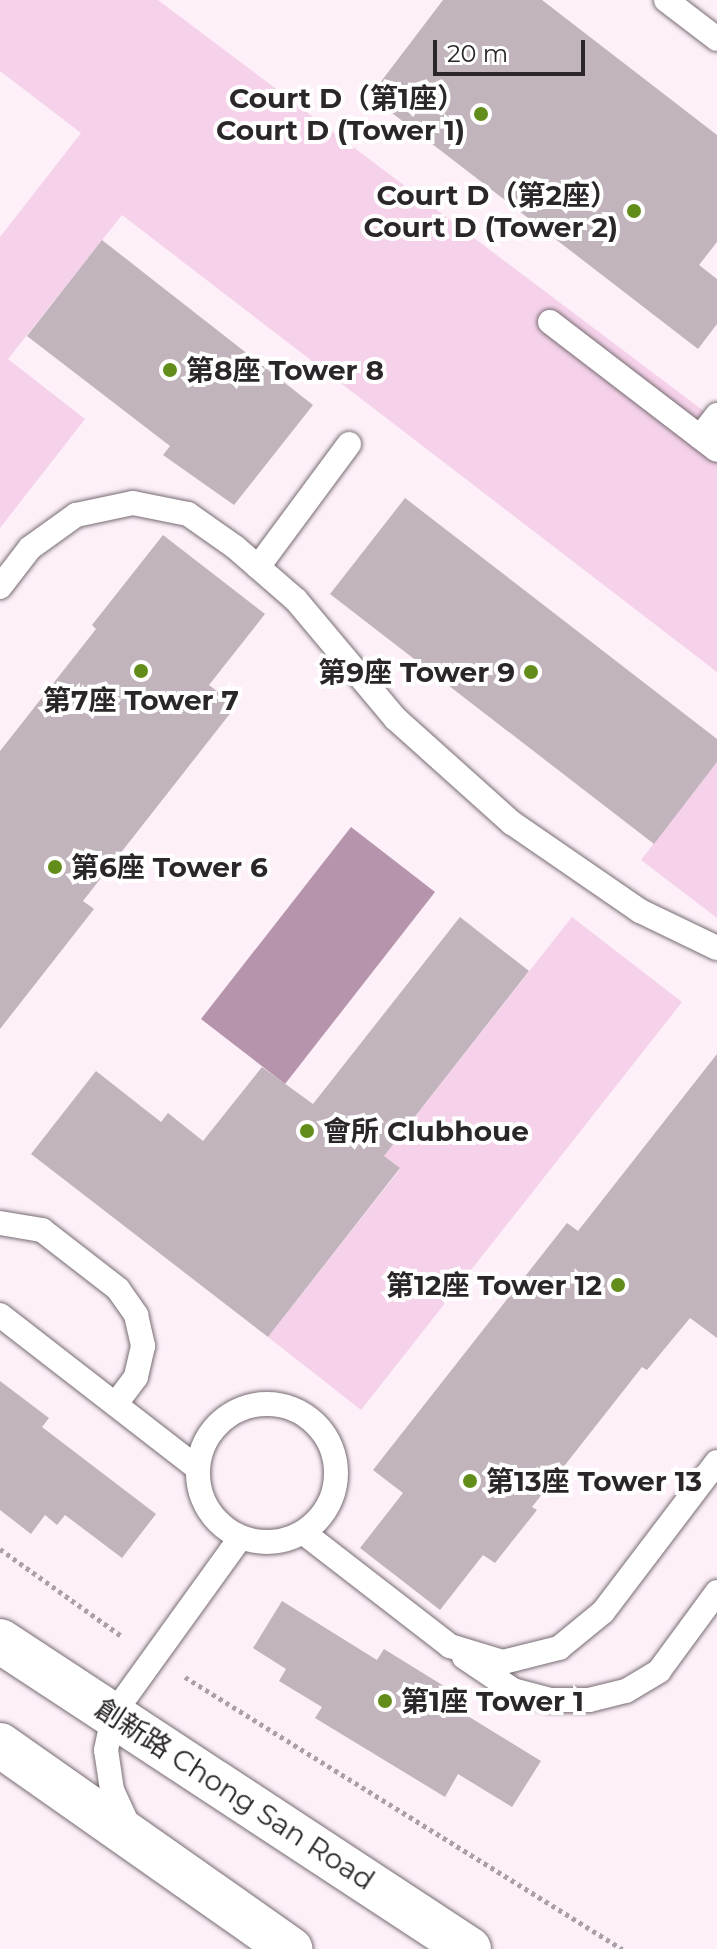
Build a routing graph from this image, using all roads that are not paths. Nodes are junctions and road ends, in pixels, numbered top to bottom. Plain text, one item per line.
1 (666, 0) edge
2 (717, 39) edge
3 (550, 322) dead end
4 (717, 415) edge
5 (349, 444) dead end
6 (708, 444) edge
7 (258, 567) junction
8 (0, 587) edge
9 (717, 948) edge
10 (0, 1223) edge
11 (0, 1315) edge
12 (116, 1404) junction
13 (717, 1462) edge
14 (197, 1468) junction
15 (304, 1533) junction
16 (240, 1538) junction
17 (717, 1592) edge
18 (0, 1641) edge
19 (450, 1646) junction
20 (114, 1713) junction
21 (0, 1745) edge
22 (135, 1839) junction
23 (290, 1949) edge
24 (469, 1949) edge

1 - 2 lane
3 - 6 lane
4 - 6 lane
5 - 7 lane
7 - 8 lane
7 - 9 lane
10 - 12 lane
11 - 12 lane
12 - 14 lane
13 - 19 lane
14 - 15 lane
14 - 16 lane
15 - 16 lane
15 - 19 lane
16 - 20 lane
17 - 19 lane
18 - 20 main road, 創新路 Chong San Road
20 - 22 lane
20 - 24 main road, 創新路 Chong San Road
21 - 22 main road
22 - 23 main road

